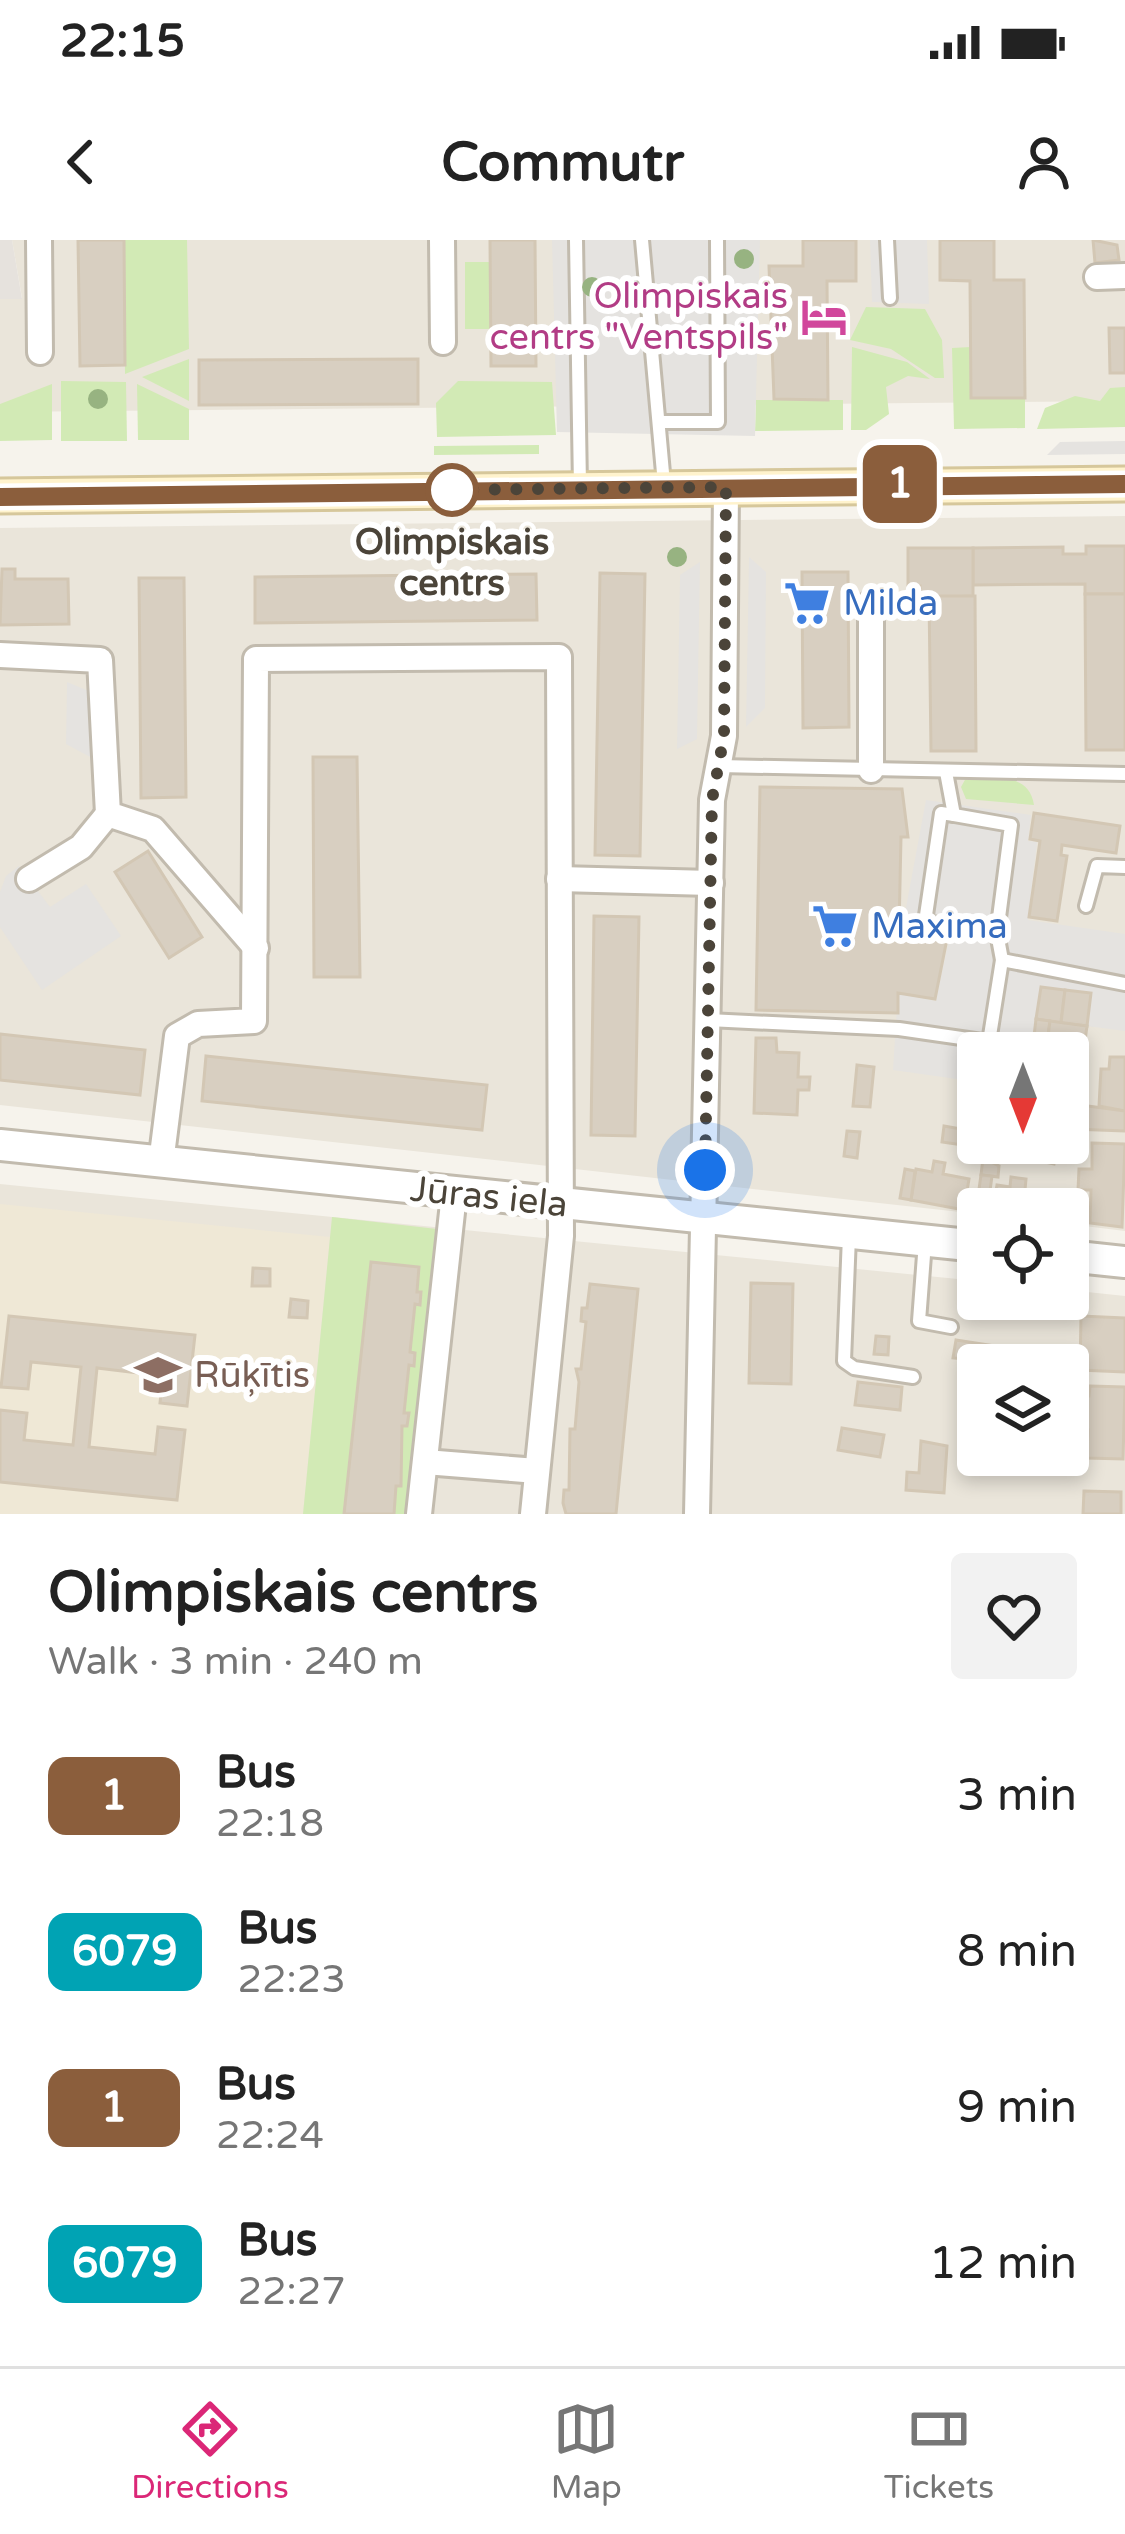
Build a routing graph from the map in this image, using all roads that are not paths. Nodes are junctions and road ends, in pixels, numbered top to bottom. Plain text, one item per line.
1 (39, 240) edge
2 (442, 240) edge
3 (576, 240) edge
4 (642, 240) edge
5 (717, 240) edge
6 (887, 240) edge
7 (1097, 277) dead end
8 (1125, 277) edge
9 (890, 298) dead end
10 (443, 342) dead end
11 (40, 352) dead end
12 (661, 422) junction
13 (1125, 484) edge
14 (726, 487) junction
15 (580, 488) junction
16 (664, 488) junction
17 (0, 496) edge
18 (871, 603) dead end
19 (0, 655) edge
20 (719, 766) junction
21 (871, 770) junction
22 (946, 772) junction
23 (1125, 774) edge
24 (108, 814) junction
25 (955, 815) junction
26 (1125, 867) edge
27 (29, 879) dead end
28 (559, 879) junction
29 (711, 883) junction
30 (1086, 907) dead end
31 (997, 933) junction
32 (256, 948) junction
33 (1002, 960) junction
34 (1125, 984) edge
35 (708, 1020) junction
36 (0, 1145) edge
37 (161, 1162) junction
38 (454, 1194) junction
39 (561, 1204) junction
40 (704, 1217) junction
41 (849, 1233) junction
42 (925, 1241) junction
43 (957, 1244) edge
44 (1089, 1258) edge
45 (1125, 1262) edge
46 (951, 1327) dead end
47 (913, 1377) dead end
48 (424, 1462) junction
49 (538, 1471) junction
50 (419, 1514) edge
51 (533, 1514) edge
52 (697, 1514) edge

1 - 11 street
2 - 10 street
3 - 15 lane
4 - 12 lane
5 - 12 lane
6 - 9 lane
7 - 8 street
12 - 16 lane
13 - 14 main road
14 - 16 main road
14 - 20 street
15 - 16 main road
15 - 17 main road
18 - 21 street
19 - 24 street
20 - 21 lane
20 - 29 street
21 - 22 lane
22 - 23 lane
22 - 25 lane
24 - 27 street
24 - 32 street
25 - 31 lane
25 - 31 lane
26 - 30 lane
28 - 29 street
28 - 32 street
28 - 39 street
29 - 35 street
31 - 33 lane
32 - 37 street
33 - 34 lane
33 - 35 lane
35 - 40 street
36 - 37 street, Jūras iela
37 - 38 street, Jūras iela
38 - 39 street, Jūras iela
38 - 48 street
39 - 40 street, Jūras iela
39 - 49 street
40 - 41 street, Jūras iela
40 - 52 street
41 - 42 street, Jūras iela
41 - 47 lane
42 - 43 street, Jūras iela
42 - 46 lane
44 - 45 street
48 - 49 street
48 - 50 street
49 - 51 street

